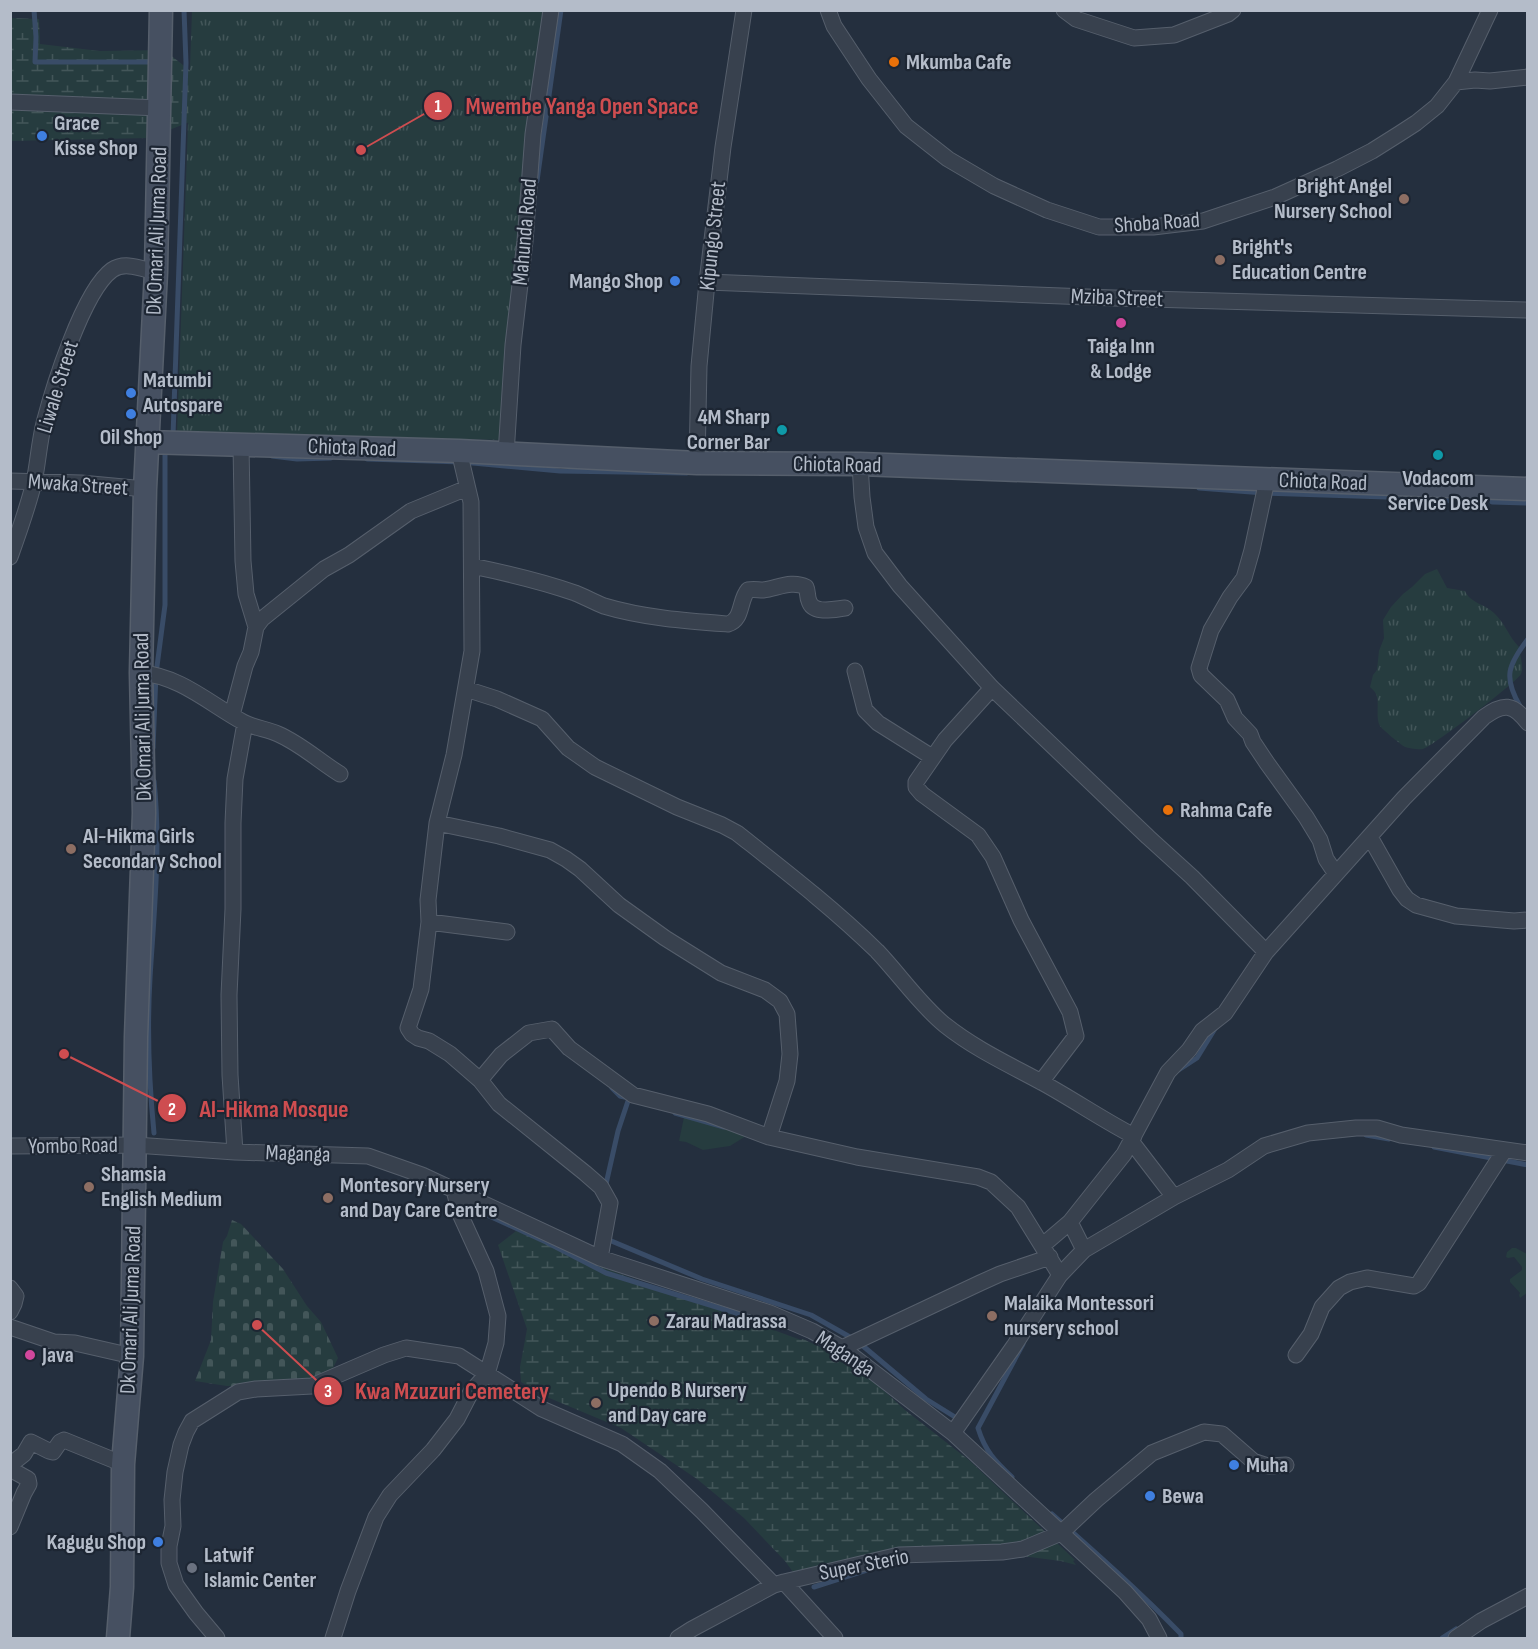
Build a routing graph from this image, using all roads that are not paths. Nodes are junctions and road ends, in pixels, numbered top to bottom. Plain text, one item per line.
1 (161, 10) edge
2 (551, 10) edge
3 (744, 10) edge
4 (828, 10) edge
5 (1064, 10) edge
6 (1233, 10) edge
7 (1490, 10) edge
8 (1527, 77) edge
9 (1456, 82) junction
10 (11, 101) edge
11 (160, 108) junction
12 (156, 272) junction
13 (707, 282) junction
14 (1527, 310) edge
15 (147, 442) junction
16 (241, 451) junction
17 (506, 454) junction
18 (461, 460) junction
19 (697, 463) junction
20 (860, 464) junction
21 (1267, 480) junction
22 (10, 481) edge
23 (34, 482) junction
24 (467, 488) junction
25 (144, 489) junction
26 (1527, 489) edge
27 (11, 556) edge
28 (472, 566) junction
29 (845, 608) dead end
30 (256, 627) junction
31 (855, 670) dead end
32 (141, 673) junction
33 (992, 688) junction
34 (466, 689) junction
35 (238, 719) junction
36 (1527, 723) edge
37 (932, 757) junction
38 (340, 774) dead end
39 (437, 823) junction
40 (1370, 837) junction
41 (1336, 874) junction
42 (1527, 920) edge
43 (429, 922) junction
44 (507, 932) dead end
45 (1266, 952) junction
46 (480, 1080) junction
47 (1041, 1082) junction
48 (769, 1137) junction
49 (1133, 1138) junction
50 (135, 1145) junction
51 (10, 1146) edge
52 (1504, 1151) junction
53 (235, 1152) junction
54 (1527, 1153) edge
55 (454, 1190) junction
56 (1174, 1197) junction
57 (1070, 1222) junction
58 (1084, 1250) junction
59 (1046, 1251) junction
60 (600, 1258) junction
61 (1060, 1275) junction
62 (10, 1288) edge
63 (10, 1312) edge
64 (10, 1327) edge
65 (842, 1348) junction
66 (1296, 1355) dead end
67 (132, 1356) junction
68 (487, 1374) junction
69 (953, 1433) junction
70 (123, 1464) junction
71 (1286, 1465) dead end
72 (10, 1467) edge
73 (10, 1527) edge
74 (1061, 1533) junction
75 (779, 1583) junction
76 (1527, 1596) edge
77 (118, 1638) edge
78 (217, 1638) edge
79 (333, 1638) edge
80 (678, 1638) edge
81 (835, 1638) edge
82 (1159, 1638) edge
83 (1456, 1638) edge

1 - 11 street, Dk Omari Ali Juma Road
2 - 17 street, Mahunda Road
3 - 13 street, Kipungo Street
4 - 9 street, Shoba Road
5 - 6 street
7 - 9 street, Shoba Road
8 - 9 street
10 - 11 street
11 - 12 street, Dk Omari Ali Juma Road
12 - 15 street, Dk Omari Ali Juma Road
12 - 23 street, Liwale Street
13 - 14 street, Mziba Street
13 - 19 street, Kipungo Street
15 - 16 street, Chiota Road
15 - 25 street, Dk Omari Ali Juma Road
16 - 18 street, Chiota Road
16 - 30 street
17 - 18 street, Chiota Road
17 - 19 street, Chiota Road
18 - 24 street
19 - 20 street, Chiota Road
20 - 21 street, Chiota Road
20 - 33 street
21 - 26 street, Chiota Road
21 - 41 street
22 - 23 street, Mwaka Street
23 - 25 street, Mwaka Street
23 - 27 street, Liwale Street
24 - 28 street
24 - 30 street
25 - 32 street, Dk Omari Ali Juma Road
28 - 29 street
28 - 34 street
30 - 35 street
31 - 37 street
32 - 35 street
32 - 50 street, Dk Omari Ali Juma Road
33 - 37 street
33 - 45 street
34 - 39 street
34 - 47 street
35 - 38 street
35 - 53 street
36 - 40 street
37 - 47 street
39 - 43 street
39 - 48 street
40 - 41 street
40 - 42 street
41 - 45 street
43 - 44 street
43 - 46 street
45 - 49 street
46 - 48 street
46 - 60 street
47 - 49 street
48 - 59 street
49 - 56 street
49 - 57 street
50 - 51 street, Yombo Road
50 - 53 street, Maganga
50 - 67 street, Dk Omari Ali Juma Road
52 - 54 street
52 - 56 street
52 - 66 street
53 - 55 street, Maganga
55 - 60 street, Maganga
55 - 68 street
56 - 58 street
57 - 58 street
57 - 59 street
58 - 61 street
59 - 61 street
59 - 65 street
60 - 65 street, Maganga
61 - 69 street
62 - 63 street
64 - 67 street
65 - 69 street, Maganga
67 - 70 street, Dk Omari Ali Juma Road
68 - 75 street
68 - 78 street
68 - 79 street
69 - 74 street, Maganga
70 - 72 street
70 - 77 street, Dk Omari Ali Juma Road
71 - 74 street
72 - 73 street
74 - 75 street, Super Sterio
74 - 82 street, Maganga
75 - 80 street, Super Sterio
75 - 81 street
76 - 83 street

